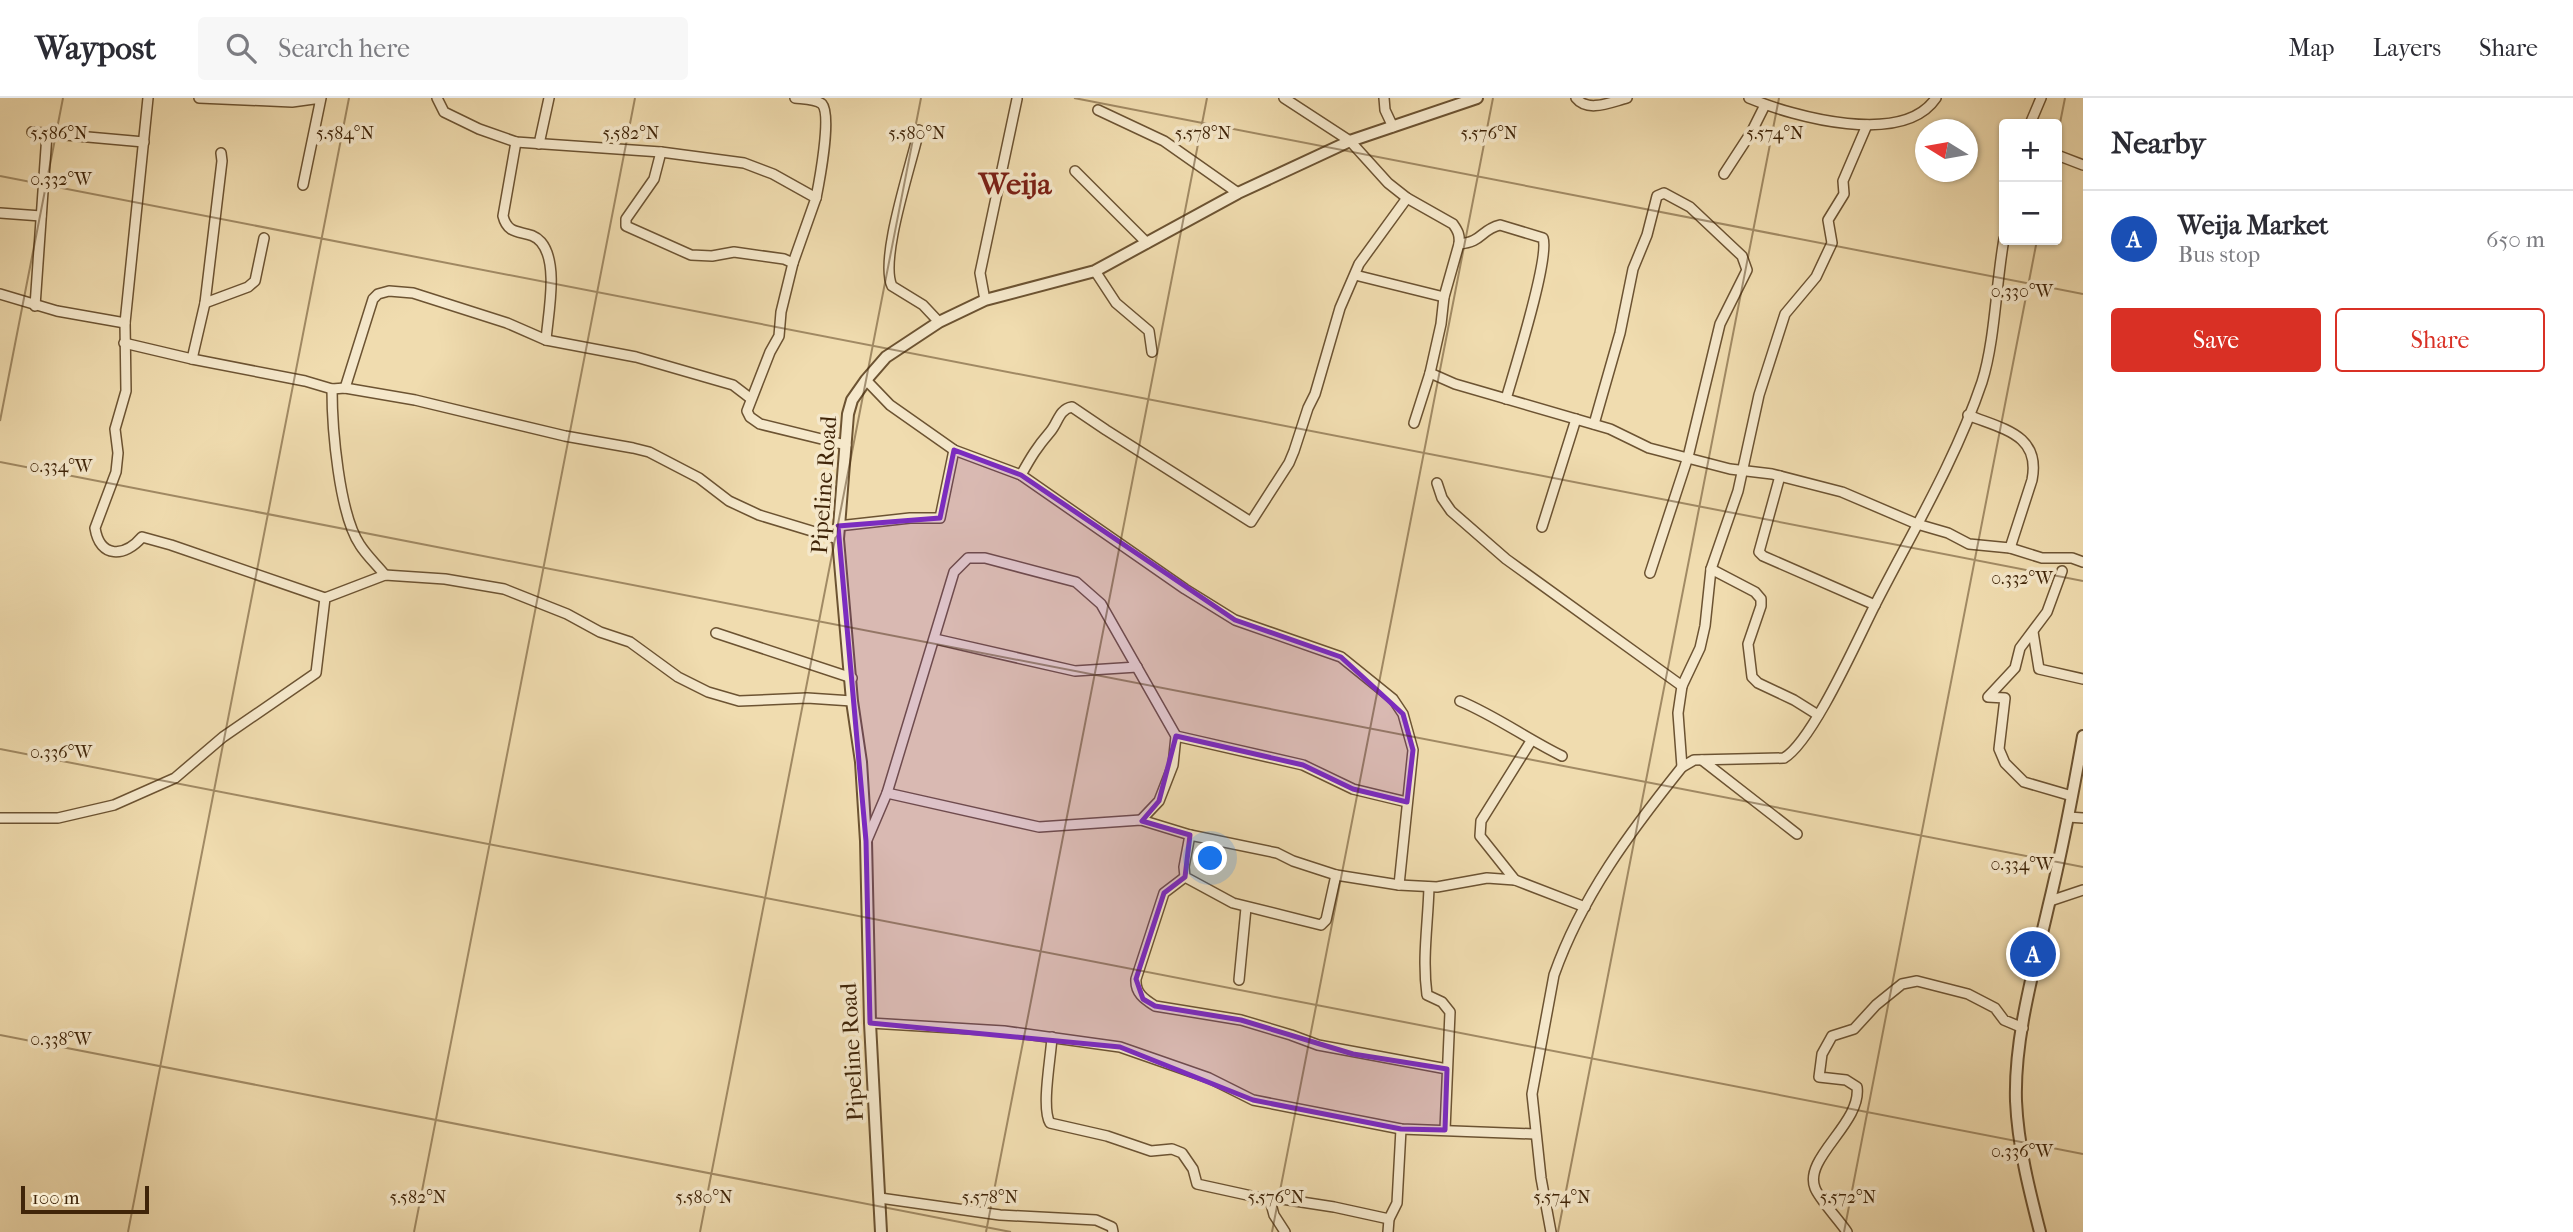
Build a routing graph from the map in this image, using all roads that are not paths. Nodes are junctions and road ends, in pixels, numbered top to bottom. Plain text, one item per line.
1 (148, 98) edge
2 (199, 98) edge
3 (437, 98) edge
4 (549, 98) edge
5 (795, 98) edge
6 (1284, 98) edge
7 (1384, 98) edge
8 (1477, 98) edge
9 (1576, 98) edge
10 (1628, 98) edge
11 (1749, 98) edge
12 (1936, 98) edge
13 (2041, 98) edge
14 (1017, 99) edge
15 (1297, 102) edge
16 (1765, 105) junction
17 (1098, 110) dead end
18 (2032, 119) edge
19 (1867, 125) junction
20 (1393, 127) junction
21 (919, 130) dead end
22 (32, 132) dead end
23 (47, 134) junction
24 (1350, 141) junction
25 (144, 142) junction
26 (516, 142) junction
27 (539, 144) junction
28 (662, 152) junction
29 (221, 153) dead end
30 (2062, 157) edge
31 (2083, 165) edge
32 (1075, 171) dead end
33 (1724, 174) dead end
34 (303, 185) dead end
35 (1238, 194) junction
36 (816, 198) junction
37 (1407, 198) junction
38 (0, 213) edge
39 (41, 216) junction
40 (264, 238) dead end
41 (1147, 243) junction
42 (1459, 244) junction
43 (2003, 245) edge
44 (793, 264) junction
45 (1095, 271) junction
46 (1355, 275) junction
47 (0, 293) edge
48 (1444, 297) junction
49 (985, 299) junction
50 (205, 303) junction
51 (35, 306) junction
52 (939, 322) junction
53 (125, 323) junction
54 (546, 340) junction
55 (124, 343) junction
56 (1152, 352) dead end
57 (192, 359) junction
58 (1430, 373) junction
59 (866, 380) junction
60 (345, 388) junction
61 (332, 389) junction
62 (750, 398) junction
63 (1506, 399) junction
64 (1968, 415) junction
65 (1576, 419) junction
66 (1414, 423) dead end
67 (1594, 424) junction
68 (846, 445) junction
69 (954, 450) junction
70 (1688, 457) junction
71 (1742, 470) junction
72 (1021, 475) junction
73 (1780, 476) junction
74 (1437, 483) dead end
75 (1917, 524) junction
76 (838, 526) junction
77 (1542, 527) dead end
78 (838, 539) junction
79 (2010, 548) junction
80 (2083, 562) edge
81 (1711, 569) junction
82 (2062, 571) dead end
83 (1650, 573) dead end
84 (385, 575) junction
85 (325, 598) junction
86 (1875, 605) junction
87 (2033, 632) junction
88 (716, 633) dead end
89 (935, 639) junction
90 (1137, 667) junction
91 (852, 678) junction
92 (2083, 679) edge
93 (1682, 686) junction
94 (852, 701) junction
95 (1461, 701) dead end
96 (1818, 715) junction
97 (1175, 736) junction
98 (2083, 736) edge
99 (1531, 741) junction
100 (1562, 756) dead end
101 (1702, 760) junction
102 (1682, 767) junction
103 (887, 793) junction
104 (2072, 796) junction
105 (1407, 802) junction
106 (2068, 817) junction
107 (0, 818) edge
108 (2083, 818) edge
109 (1141, 820) junction
110 (1190, 835) junction
111 (1797, 835) dead end
112 (866, 841) junction
113 (1336, 875) junction
114 (1185, 877) junction
115 (1515, 880) junction
116 (1399, 885) junction
117 (1429, 887) junction
118 (2083, 890) edge
119 (2050, 901) junction
120 (1585, 907) junction
121 (1246, 908) junction
122 (1239, 980) dead end
123 (870, 1023) junction
124 (2023, 1028) junction
125 (1052, 1037) junction
126 (1447, 1069) junction
127 (1401, 1129) junction
128 (1445, 1130) junction
129 (1535, 1134) junction
130 (880, 1198) junction
131 (1270, 1200) junction
132 (1389, 1219) junction
133 (881, 1232) edge
134 (1113, 1232) edge
135 (1285, 1232) edge
136 (1388, 1232) edge
137 (1551, 1232) edge
138 (1847, 1232) edge
139 (2040, 1232) edge

1 - 25 street
2 - 34 street
3 - 26 street
4 - 27 street
5 - 36 street
6 - 15 street
7 - 20 street
8 - 20 street, Pipeline Road
9 - 10 street
11 - 16 street
12 - 19 street
13 - 18 street
14 - 49 street
15 - 24 street
16 - 19 street
16 - 33 street
17 - 35 street
19 - 71 street
20 - 24 street, Pipeline Road
21 - 52 street
22 - 23 street
23 - 25 street
23 - 39 street
24 - 35 street, Pipeline Road
24 - 37 street
25 - 53 street
26 - 27 street
26 - 54 street
27 - 28 street
28 - 36 street
28 - 44 street
29 - 50 street
30 - 31 street
32 - 41 street
35 - 41 street, Pipeline Road
36 - 44 street
37 - 42 street
37 - 46 street
38 - 39 street
39 - 51 street
40 - 50 street
41 - 45 street, Pipeline Road
42 - 48 street
42 - 63 street
43 - 64 street
44 - 62 street
45 - 49 street, Pipeline Road
45 - 56 street
46 - 48 street
46 - 72 street
47 - 51 street
48 - 58 street
49 - 52 street, Pipeline Road
50 - 57 street
51 - 53 street
52 - 59 street, Pipeline Road
53 - 55 street
54 - 60 street
54 - 62 street
55 - 57 street
55 - 85 street
57 - 61 street
58 - 63 street
58 - 66 street
59 - 68 street, Pipeline Road
59 - 69 street
60 - 61 street
60 - 78 street
61 - 84 street
62 - 68 street
63 - 65 street
64 - 75 street
64 - 79 street
65 - 67 street
65 - 77 street
67 - 70 street
67 - 70 street
68 - 76 street, Pipeline Road
69 - 72 street
69 - 76 street
70 - 71 street
70 - 83 street
71 - 73 street
71 - 81 street
72 - 105 street
73 - 75 street
73 - 86 street
74 - 93 street
75 - 79 street
75 - 86 street
76 - 78 street, Pipeline Road
78 - 91 street, Pipeline Road
79 - 80 street
81 - 93 street
81 - 96 street
82 - 87 street
84 - 85 street
84 - 94 street
85 - 107 street
86 - 96 street
87 - 92 street
87 - 104 street
88 - 91 street
89 - 90 street
89 - 90 street
89 - 103 street
90 - 97 street
91 - 94 street, Pipeline Road
93 - 102 street
94 - 112 street, Pipeline Road
95 - 99 street
96 - 101 street
97 - 105 street
97 - 109 street
98 - 104 street
99 - 100 street
99 - 115 street
101 - 102 street
101 - 111 street
102 - 120 street
103 - 109 street
103 - 112 street
104 - 106 street
105 - 116 street
106 - 108 street
106 - 119 street
109 - 110 street
110 - 113 street
110 - 114 street
112 - 123 street, Pipeline Road
113 - 116 street
113 - 121 street
114 - 121 street
114 - 126 street
115 - 117 street
115 - 120 street
116 - 117 street
117 - 126 street
118 - 119 street
119 - 124 street
120 - 129 street
121 - 122 street
123 - 125 street
123 - 130 street, Pipeline Road
124 - 138 street
124 - 139 street
125 - 127 street
125 - 131 street
126 - 128 street
127 - 128 street
127 - 132 street
128 - 129 street
129 - 137 street
130 - 133 street, Pipeline Road
130 - 134 street
131 - 132 street
131 - 135 street
132 - 136 street

